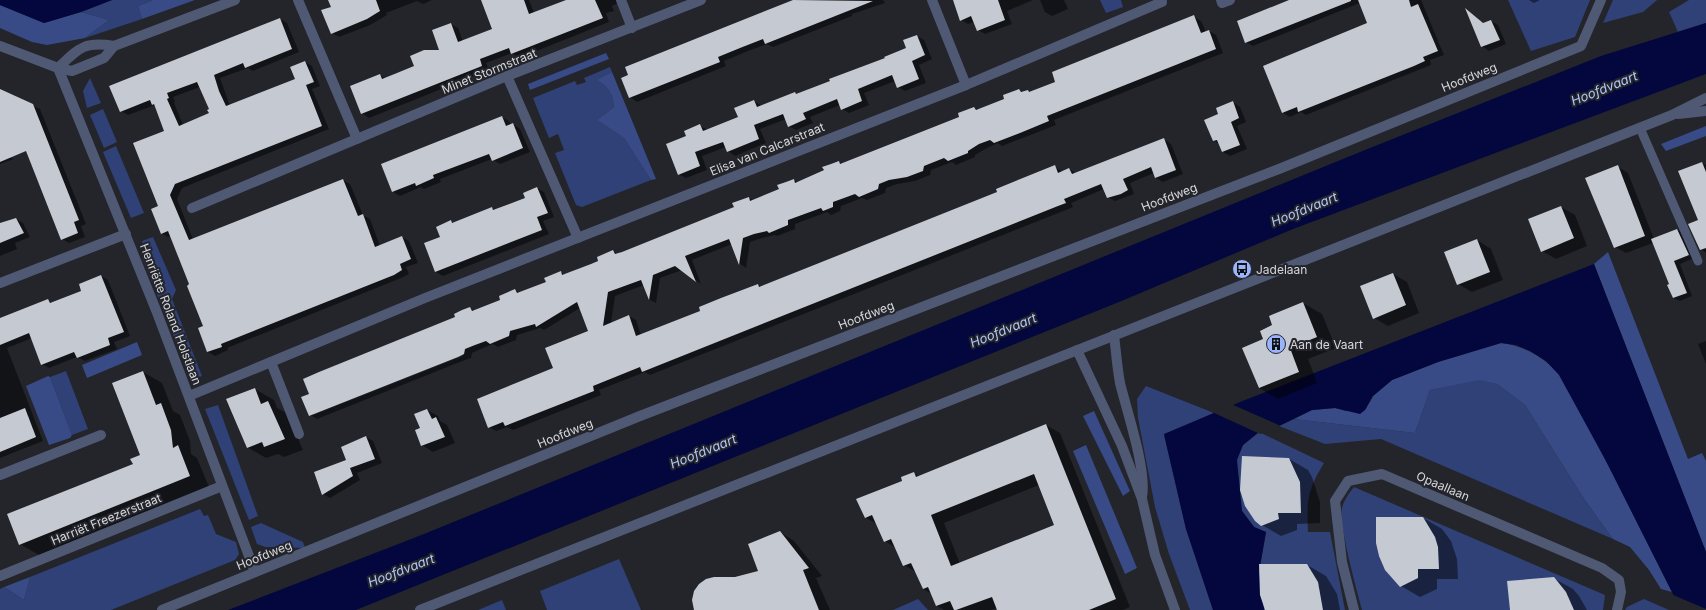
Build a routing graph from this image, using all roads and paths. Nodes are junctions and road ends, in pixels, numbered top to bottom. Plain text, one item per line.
1 (235, 0) edge
2 (298, 0) edge
3 (621, 0) edge
4 (701, 0) edge
5 (932, 0) edge
6 (1221, 0) edge
7 (1230, 0) edge
8 (1600, 0) edge
9 (1162, 2) dead end
10 (632, 28) junction
11 (0, 46) edge
12 (114, 46) junction
13 (58, 68) junction
14 (507, 76) junction
15 (966, 85) junction
16 (1706, 98) edge
17 (1706, 111) edge
18 (1672, 115) junction
19 (1640, 128) junction
20 (357, 139) junction
21 (192, 208) dead end
22 (126, 234) junction
23 (578, 238) junction
24 (1698, 261) dead end
25 (0, 283) edge
26 (1114, 334) junction
27 (1077, 350) junction
28 (271, 362) junction
29 (189, 396) junction
30 (299, 434) dead end
31 (101, 435) dead end
32 (0, 474) edge
33 (222, 486) junction
34 (1142, 499) junction
35 (255, 572) junction
36 (0, 576) edge
37 (162, 610) edge
38 (420, 610) edge
39 (1175, 610) edge
40 (1354, 610) edge
41 (1617, 610) edge

1 - 12 street
2 - 20 street
3 - 10 street
4 - 10 street
5 - 15 street
6 - 7 street
8 - 35 street, Hoofdweg
9 - 15 street, Elisa van Calcarstraat
10 - 14 street, Minet Stormstraat
11 - 13 street
12 - 13 street
12 - 13 street
13 - 22 street, Henriëtte Roland Holstlaan
14 - 20 street, Minet Stormstraat
14 - 23 street
15 - 23 street, Elisa van Calcarstraat
16 - 18 street
17 - 18 street
18 - 19 street
19 - 24 lane
19 - 26 street
20 - 21 street, Minet Stormstraat
22 - 25 street
22 - 29 street, Henriëtte Roland Holstlaan
23 - 28 street, Elisa van Calcarstraat
26 - 27 street
26 - 34 street
27 - 34 street
27 - 38 street
28 - 29 street, Elisa van Calcarstraat
28 - 30 street
29 - 33 street, Henriëtte Roland Holstlaan
31 - 32 street
33 - 35 street, Henriëtte Roland Holstlaan
33 - 36 street, Harriët Freezerstraat
34 - 39 street
35 - 37 street, Hoofdweg
40 - 41 street, Opaallaan

